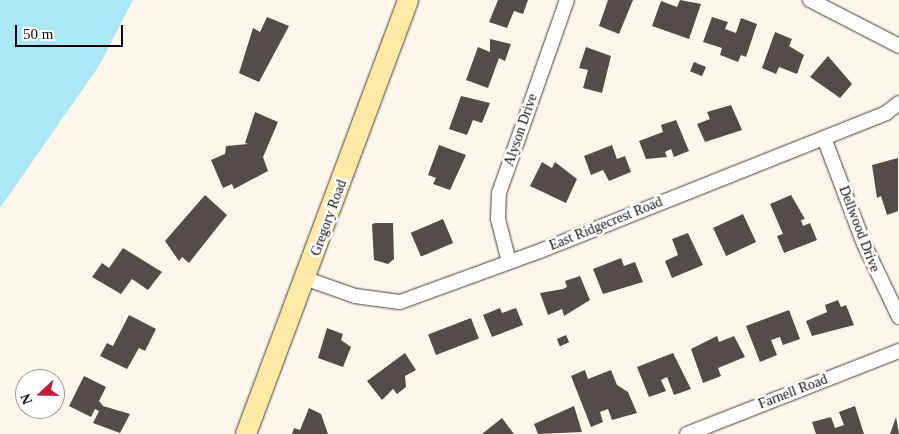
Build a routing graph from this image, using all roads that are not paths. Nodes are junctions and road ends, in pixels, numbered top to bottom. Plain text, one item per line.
1 (408, 0) edge
2 (567, 0) edge
3 (810, 0) edge
4 (899, 46) edge
5 (899, 103) edge
6 (824, 138) junction
7 (509, 262) junction
8 (307, 279) junction
9 (899, 317) edge
10 (899, 351) edge
11 (246, 434) edge
12 (687, 434) edge

1 - 8 street, Gregory Road
2 - 7 street, Alyson Drive
3 - 4 street
5 - 6 street, East Ridgecrest Road
6 - 7 street, East Ridgecrest Road
6 - 9 street, Dellwood Drive
7 - 8 street, East Ridgecrest Road
8 - 11 street, Gregory Road
10 - 12 street, Farnell Road

